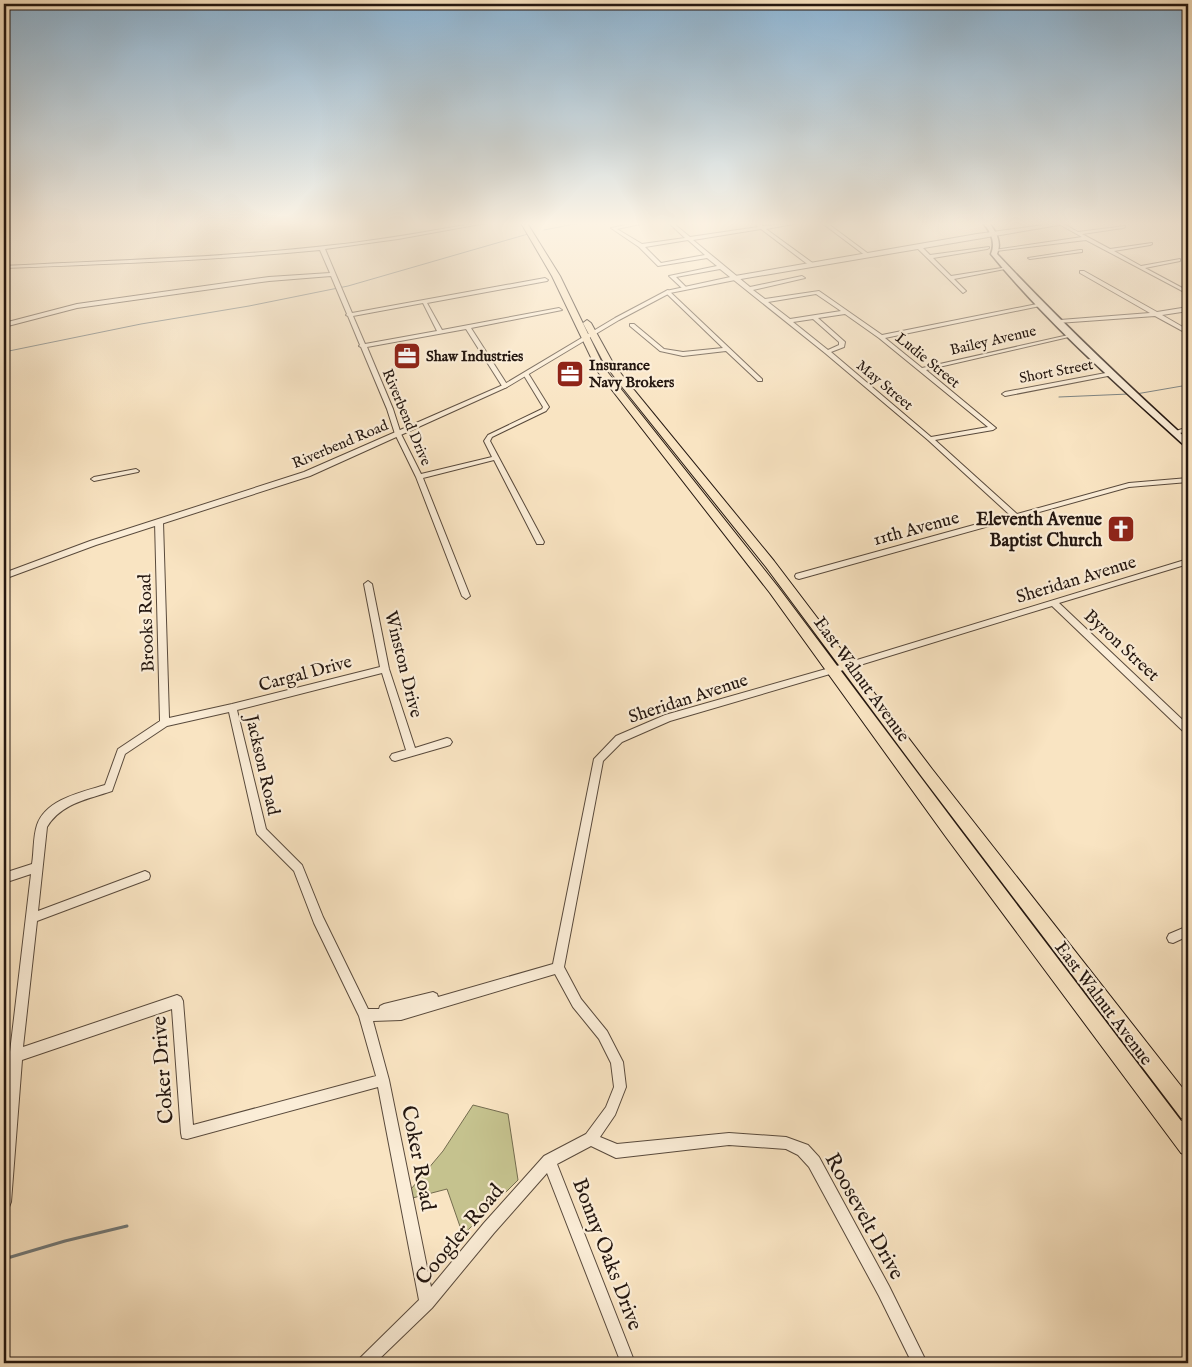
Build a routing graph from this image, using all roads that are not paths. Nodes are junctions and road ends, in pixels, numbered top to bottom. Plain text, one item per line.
1 (214, 287) edge
2 (337, 287) edge
3 (506, 287) edge
4 (563, 287) edge
5 (568, 287) edge
6 (690, 287) edge
7 (745, 287) edge
8 (759, 287) edge
9 (958, 287) edge
10 (1025, 287) edge
11 (1108, 287) edge
12 (1177, 287) edge
13 (684, 288) joint
14 (748, 289) junction
15 (668, 292) junction
16 (963, 292) dead end
17 (1188, 293) edge
18 (424, 301) junction
19 (764, 301) junction
20 (1040, 304) junction
21 (1188, 309) edge
22 (559, 310) dead end
23 (847, 312) junction
24 (1157, 314) junction
25 (349, 315) junction
26 (815, 318) junction
27 (789, 321) junction
28 (1060, 322) junction
29 (4, 325) edge
30 (632, 326) dead end
31 (468, 327) junction
32 (440, 332) junction
33 (1188, 332) edge
34 (1071, 334) junction
35 (587, 336) junction
36 (881, 337) junction
37 (362, 346) junction
38 (727, 349) junction
39 (827, 352) junction
40 (683, 354) joint
41 (920, 370) junction
42 (526, 374) junction
43 (1111, 374) junction
44 (760, 380) dead end
45 (505, 386) junction
46 (1004, 394) dead end
47 (1188, 429) edge
48 (1176, 432) junction
49 (398, 434) junction
50 (930, 439) junction
51 (1188, 444) edge
52 (496, 458) junction
53 (136, 471) dead end
54 (419, 477) junction
55 (94, 479) dead end
56 (1188, 480) edge
57 (715, 505) junction
58 (1015, 516) junction
59 (159, 522) junction
60 (540, 542) dead end
61 (1188, 561) edge
62 (4, 576) edge
63 (799, 576) dead end
64 (368, 584) dead end
65 (466, 596) dead end
66 (1054, 603) junction
67 (847, 666) junction
68 (385, 668) junction
69 (833, 670) junction
70 (232, 708) junction
71 (165, 723) junction
72 (1188, 730) edge
73 (447, 742) dead end
74 (411, 751) junction
75 (396, 756) dead end
76 (56, 808) joint
77 (38, 867) junction
78 (145, 876) dead end
79 (4, 878) edge
80 (32, 918) junction
81 (1188, 931) edge
82 (1173, 938) dead end
83 (558, 968) junction
84 (365, 1015) junction
85 (10, 1058) edge
86 (383, 1080) junction
87 (1188, 1111) edge
88 (1183, 1128) edge
89 (591, 1139) junction
90 (1188, 1146) edge
91 (549, 1161) junction
92 (4, 1202) edge
93 (426, 1303) junction
94 (365, 1363) edge
95 (628, 1363) edge
96 (920, 1363) edge

1 - 29 street
2 - 25 street, Riverbend Drive
3 - 18 street
4 - 35 main road, East Walnut Avenue
5 - 35 main road, East Walnut Avenue
6 - 13 street, Riverbend Road
7 - 14 street, May Street
8 - 14 street
9 - 16 street
10 - 20 main road
11 - 24 street
12 - 17 street
13 - 15 street, Riverbend Road
14 - 19 street, May Street
15 - 35 street, Riverbend Road
15 - 38 street
18 - 25 street
18 - 32 street
19 - 23 street, Ludie Street
19 - 27 street, May Street
20 - 28 main road
20 - 36 street
21 - 24 street
22 - 31 street
23 - 26 street
23 - 36 street, Ludie Street
24 - 28 street
24 - 33 street
25 - 37 street, Riverbend Drive
26 - 27 street
26 - 39 street
27 - 39 street, May Street
28 - 34 main road
30 - 40 street
31 - 32 street
31 - 45 street
32 - 37 street
34 - 41 street, Bailey Avenue
34 - 43 main road
35 - 42 street, Riverbend Road
35 - 57 main road, East Walnut Avenue
36 - 41 street, Ludie Street
37 - 49 street, Riverbend Drive
38 - 40 street
38 - 44 street
39 - 50 street, May Street
41 - 50 street, Ludie Street
42 - 45 street, Riverbend Road
42 - 52 street
43 - 46 street, Short Street
43 - 48 main road
45 - 49 street, Riverbend Road
47 - 48 street
48 - 51 main road
49 - 54 street, Riverbend Drive
49 - 59 street, Riverbend Road
50 - 58 street, May Street
52 - 54 street
52 - 60 street
53 - 55 street
54 - 65 street, Riverbend Drive
56 - 58 street, 11th Avenue
57 - 67 main road, East Walnut Avenue
57 - 69 main road, East Walnut Avenue
58 - 63 street, 11th Avenue
59 - 62 street, Riverbend Road
59 - 71 street, Brooks Road
61 - 66 street, Sheridan Avenue
64 - 68 street, Winston Drive
66 - 67 street, Sheridan Avenue
66 - 72 street, Byron Street
67 - 69 street, Sheridan Avenue
67 - 87 main road, East Walnut Avenue
68 - 70 street, Cargal Drive
68 - 74 street, Winston Drive
69 - 83 street, Sheridan Avenue
69 - 88 main road, East Walnut Avenue
70 - 71 street, Jackson Road
70 - 84 street, Jackson Road
71 - 76 street, Jackson Road
73 - 74 street
74 - 75 street
76 - 77 street
77 - 79 street
77 - 80 street
78 - 80 street
80 - 85 street
81 - 82 street
83 - 84 street
83 - 89 street
84 - 86 street, Jackson Road
85 - 86 street, Coker Drive
85 - 92 street
86 - 93 street, Coker Road
88 - 90 main road, East Walnut Avenue
89 - 91 street, Coogler Road
89 - 96 street, Roosevelt Drive
91 - 93 street, Coogler Road
91 - 95 street, Bonny Oaks Drive
93 - 94 street, Coogler Road

